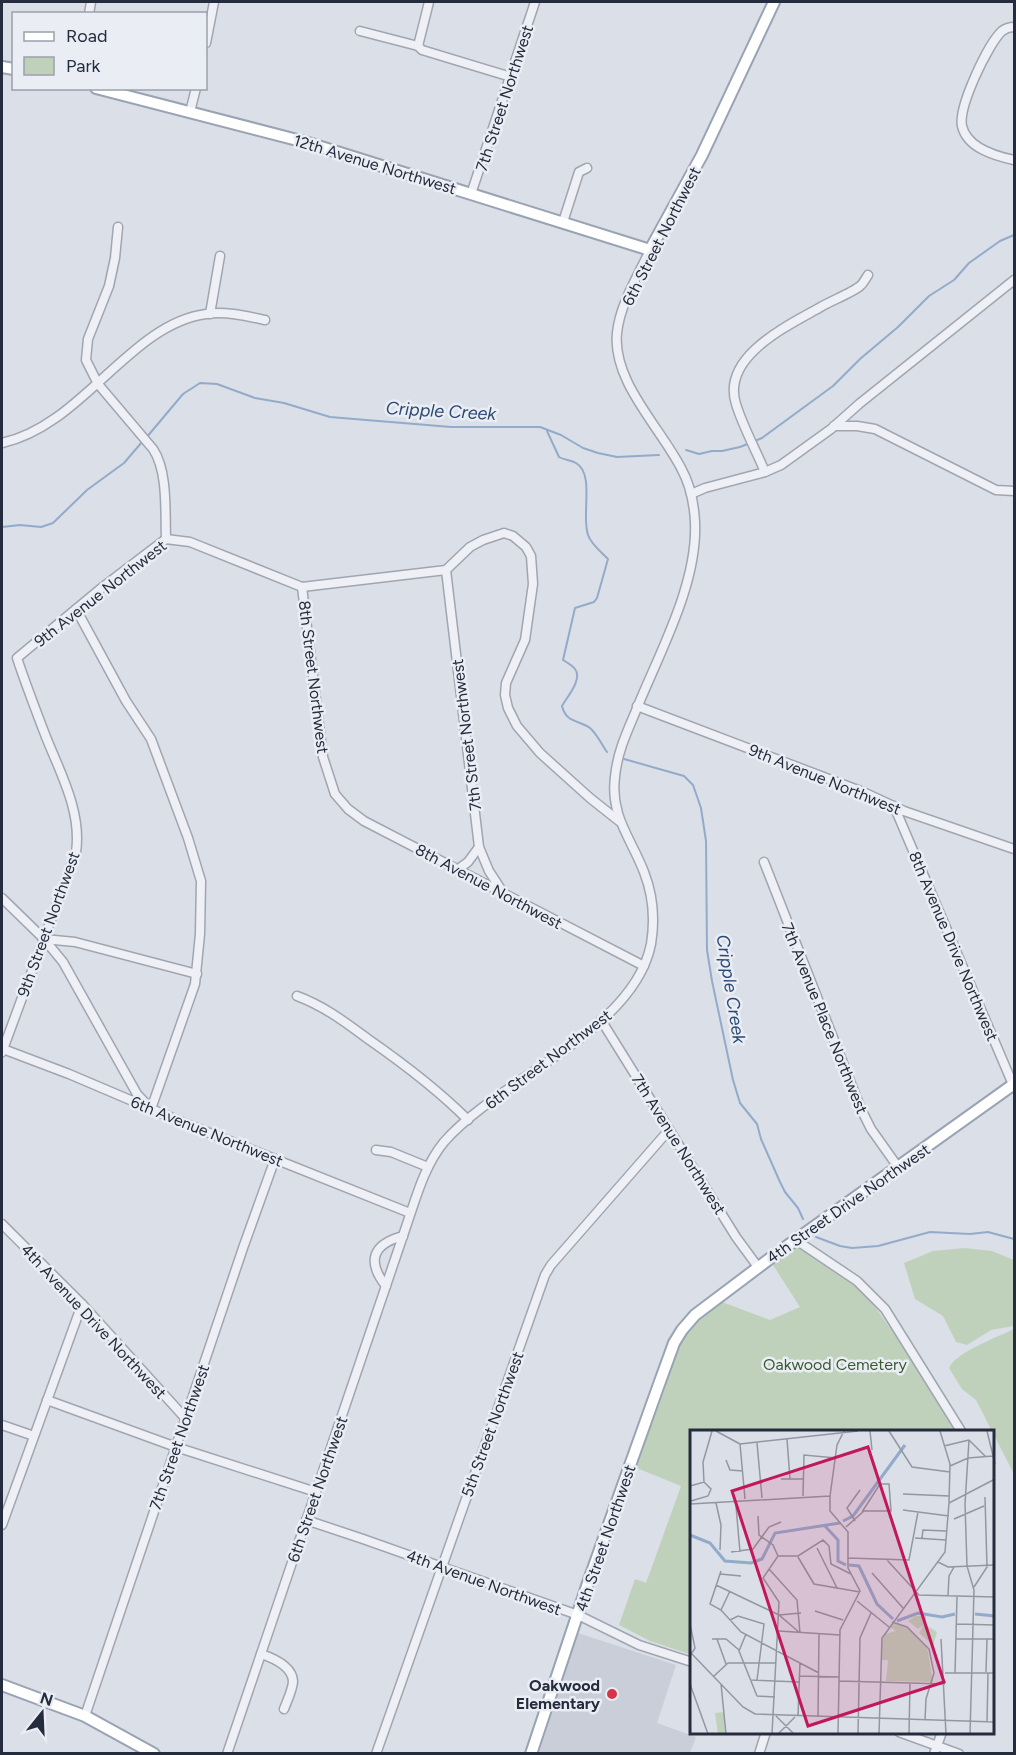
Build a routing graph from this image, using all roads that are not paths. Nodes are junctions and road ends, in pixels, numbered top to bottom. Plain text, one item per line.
1 (214, 2) edge
2 (429, 2) edge
3 (535, 2) edge
4 (771, 3) edge
5 (1014, 27) edge
6 (360, 31) dead end
7 (207, 38) edge
8 (418, 46) junction
9 (511, 77) junction
10 (104, 90) edge
11 (196, 90) edge
12 (190, 112) junction
13 (1014, 160) edge
14 (587, 168) dead end
15 (471, 194) junction
16 (563, 222) junction
17 (118, 227) dead end
18 (650, 250) junction
19 (220, 256) dead end
20 (868, 275) dead end
21 (1014, 280) edge
22 (210, 314) junction
23 (266, 321) dead end
24 (98, 384) junction
25 (834, 426) junction
26 (2, 443) edge
27 (765, 472) junction
28 (1014, 491) edge
29 (691, 494) junction
30 (166, 539) junction
31 (446, 570) junction
32 (302, 587) junction
33 (76, 609) junction
34 (17, 658) joint
35 (637, 706) junction
36 (340, 800) joint
37 (894, 806) junction
38 (620, 822) junction
39 (479, 847) junction
40 (1014, 849) edge
41 (764, 862) dead end
42 (456, 870) junction
43 (504, 894) junction
44 (2, 898) edge
45 (44, 939) junction
46 (644, 966) junction
47 (197, 974) junction
48 (297, 996) dead end
49 (601, 1020) junction
50 (2, 1051) edge
51 (1014, 1086) edge
52 (152, 1109) junction
53 (468, 1120) junction
54 (669, 1130) junction
55 (376, 1150) dead end
56 (275, 1159) junction
57 (428, 1167) junction
58 (898, 1167) junction
59 (410, 1213) junction
60 (2, 1224) edge
61 (402, 1236) junction
62 (796, 1240) junction
63 (758, 1267) junction
64 (386, 1286) junction
65 (82, 1305) junction
66 (685, 1325) joint
67 (47, 1400) junction
68 (186, 1419) junction
69 (2, 1425) edge
70 (960, 1430) edge
71 (34, 1436) junction
72 (176, 1447) junction
73 (316, 1492) junction
74 (306, 1520) junction
75 (2, 1525) edge
76 (442, 1567) junction
77 (578, 1616) junction
78 (261, 1654) junction
79 (690, 1661) edge
80 (2, 1685) edge
81 (284, 1709) dead end
82 (85, 1716) junction
83 (765, 1734) edge
84 (903, 1734) edge
85 (941, 1734) edge
86 (936, 1750) edge
87 (154, 1754) edge
88 (227, 1754) edge
89 (376, 1754) edge
90 (531, 1754) edge
91 (759, 1754) edge
92 (959, 1754) edge

1 - 7 street
2 - 8 street
3 - 9 street, 7th Street Northwest
4 - 18 main road, 6th Street Northwest
5 - 13 street
6 - 8 street
8 - 9 street
9 - 15 street, 7th Street Northwest
10 - 12 main road, 12th Avenue Northwest
11 - 12 street
12 - 15 main road, 12th Avenue Northwest
14 - 16 street
15 - 16 main road, 12th Avenue Northwest
16 - 18 main road, 12th Avenue Northwest
17 - 24 street
18 - 29 street, 6th Street Northwest
19 - 22 street
20 - 27 street
21 - 25 street
22 - 23 street
22 - 24 street
24 - 26 street
24 - 30 street
25 - 27 street
25 - 28 street
27 - 29 street
29 - 35 street, 6th Street Northwest
30 - 32 street, 9th Avenue Northwest
30 - 33 street, 9th Avenue Northwest
31 - 32 street, 9th Avenue Northwest
31 - 38 street
31 - 39 street, 7th Street Northwest
32 - 36 street, 8th Street Northwest
33 - 34 street, 9th Avenue Northwest
33 - 47 street
34 - 45 street, 9th Street Northwest
35 - 37 street, 9th Avenue Northwest
35 - 38 street, 6th Street Northwest
36 - 42 street, 8th Avenue Northwest
37 - 40 street, 9th Avenue Northwest
37 - 51 street, 8th Avenue Drive Northwest
38 - 46 street, 6th Street Northwest
39 - 42 street
39 - 43 street, 7th Street Northwest
41 - 58 street, 7th Avenue Place Northwest
42 - 43 street, 8th Avenue Northwest
43 - 46 street, 8th Avenue Northwest
44 - 45 street
45 - 47 street
45 - 50 street, 9th Street Northwest
45 - 52 street
46 - 49 street, 6th Street Northwest
47 - 52 street
48 - 53 street
49 - 53 street, 6th Street Northwest
49 - 54 street, 7th Avenue Northwest
50 - 52 street, 6th Avenue Northwest
51 - 58 main road, 4th Street Drive Northwest
52 - 56 street, 6th Avenue Northwest
53 - 57 street, 6th Street Northwest
54 - 63 street, 7th Avenue Northwest
54 - 76 street, 5th Street Northwest
55 - 57 street
56 - 59 street, 6th Avenue Northwest
56 - 68 street, 7th Street Northwest
57 - 59 street, 6th Street Northwest
58 - 62 main road, 4th Street Drive Northwest
59 - 61 street, 6th Street Northwest
60 - 65 street, 4th Avenue Drive Northwest
61 - 64 street, 6th Street Northwest
61 - 64 street
62 - 63 main road, 4th Street Drive Northwest
62 - 70 street
63 - 66 main road, 4th Street Drive Northwest
64 - 73 street, 6th Street Northwest
65 - 67 street
65 - 68 street, 4th Avenue Drive Northwest
66 - 77 main road, 4th Street Northwest
67 - 71 street
67 - 72 street
68 - 72 street, 7th Street Northwest
69 - 71 street
71 - 75 street
72 - 73 street
72 - 82 street, 7th Street Northwest
73 - 74 street, 6th Street Northwest
74 - 76 street, 4th Avenue Northwest
74 - 78 street, 6th Street Northwest
76 - 77 street, 4th Avenue Northwest
76 - 89 street, 5th Street Northwest
77 - 79 street, 4th Avenue Northwest
77 - 90 main road, 4th Street Northwest
78 - 81 street
78 - 88 street, 6th Street Northwest
80 - 82 main road
82 - 87 main road
83 - 91 street
84 - 86 street
85 - 86 street
86 - 92 street

